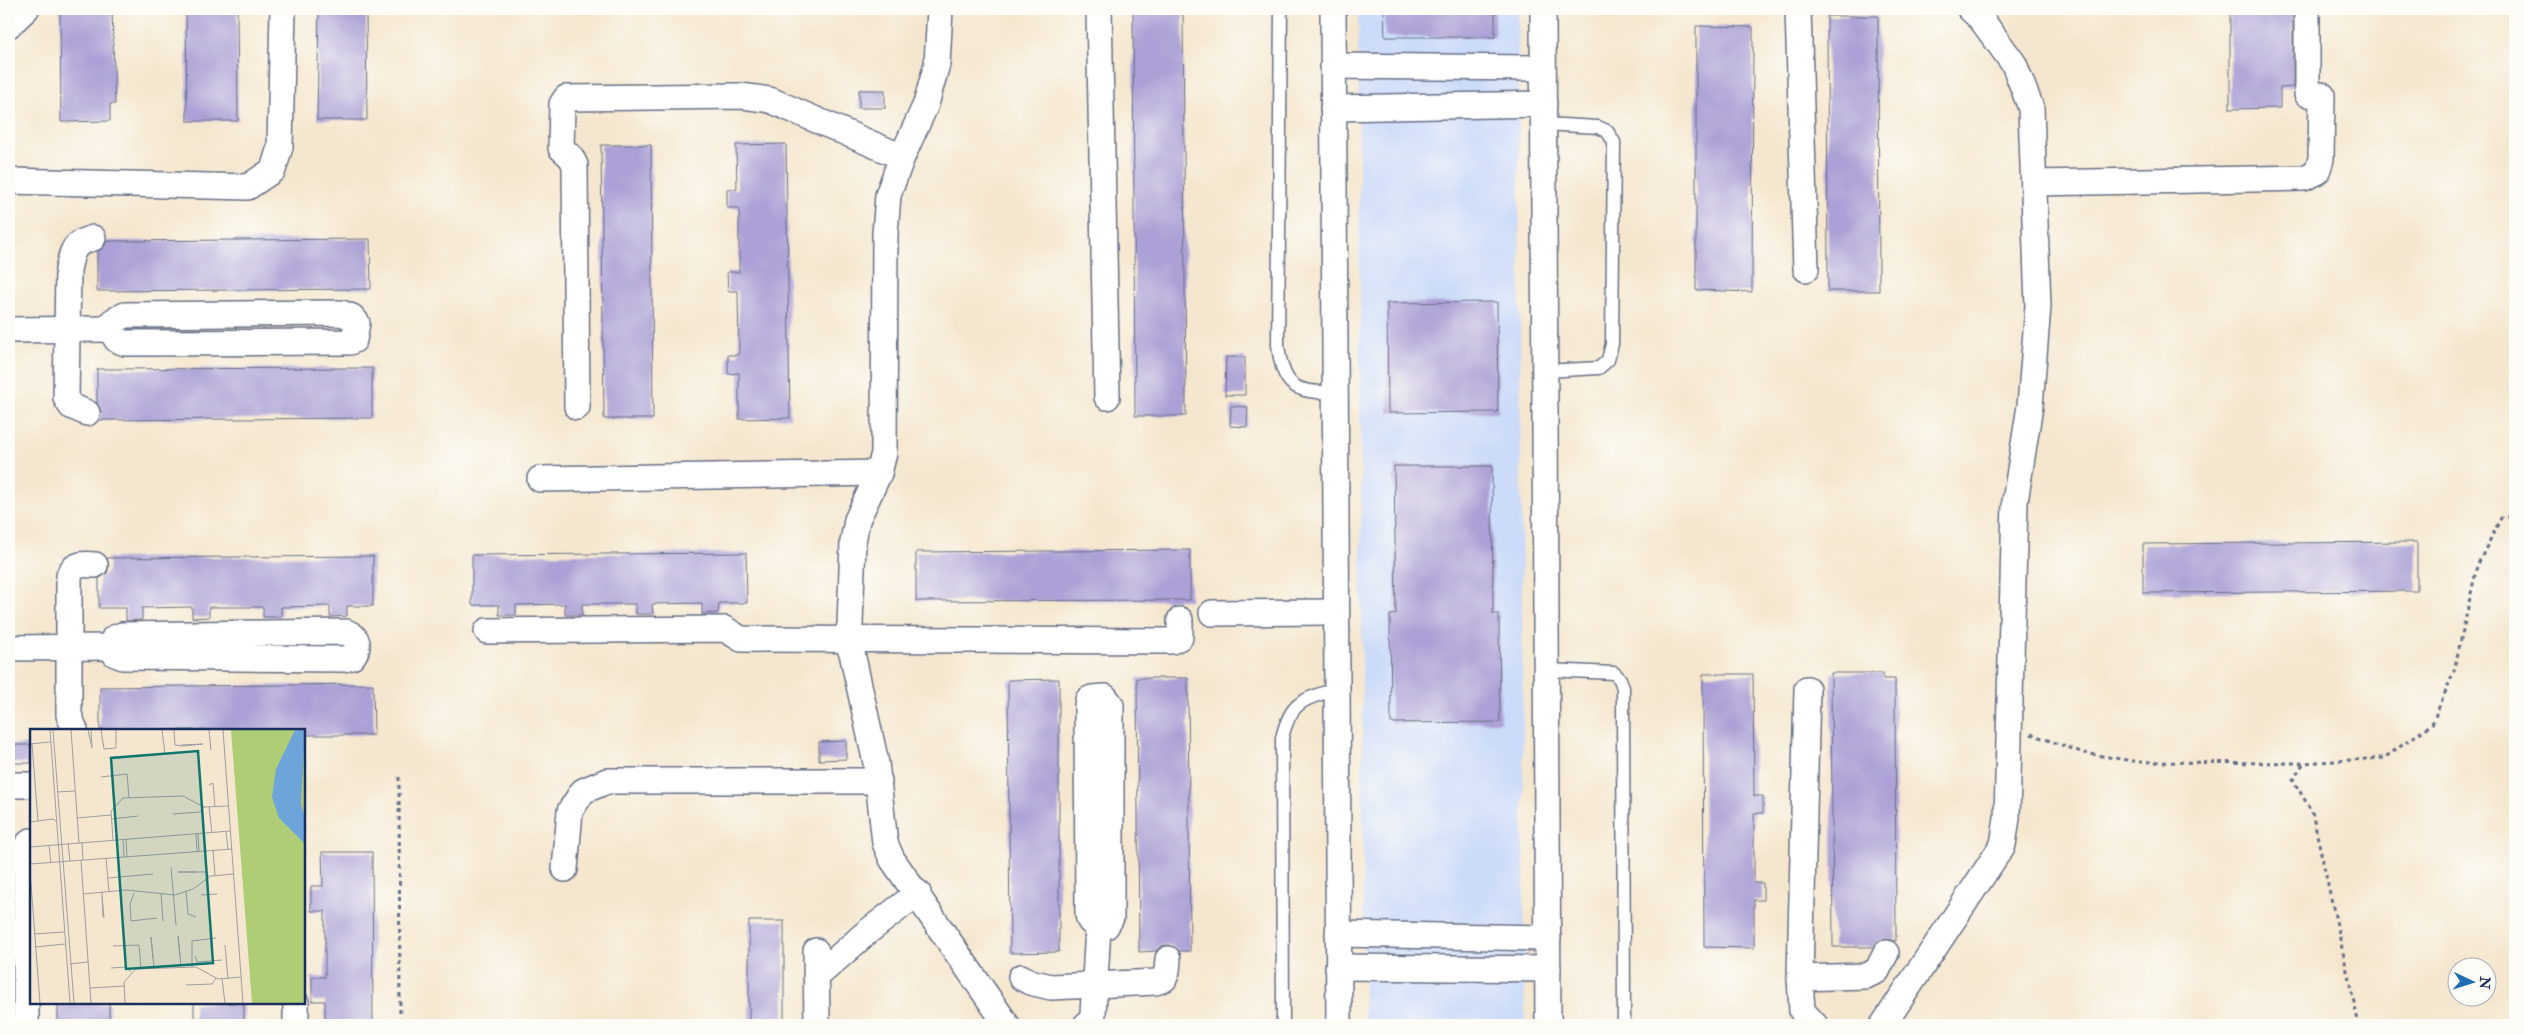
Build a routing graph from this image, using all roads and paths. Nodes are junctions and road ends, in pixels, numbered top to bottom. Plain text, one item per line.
1 (26, 9) edge
2 (283, 9) edge
3 (940, 9) edge
4 (1099, 9) edge
5 (1281, 9) edge
6 (1333, 9) edge
7 (1543, 9) edge
8 (1798, 9) edge
9 (1970, 9) edge
10 (2307, 9) edge
11 (9, 24) edge
12 (1333, 66) junction
13 (1544, 68) junction
14 (1333, 108) junction
15 (1544, 114) junction
16 (902, 157) junction
17 (9, 181) edge
18 (2034, 183) junction
19 (93, 238) dead end
20 (1806, 269) dead end
21 (68, 329) junction
22 (110, 329) junction
23 (9, 330) edge
24 (1546, 371) junction
25 (1335, 392) junction
26 (1108, 397) dead end
27 (577, 407) dead end
28 (87, 413) dead end
29 (879, 473) junction
30 (540, 479) dead end
31 (2515, 516) edge
32 (95, 565) dead end
33 (1336, 612) junction
34 (1212, 613) dead end
35 (1180, 620) dead end
36 (487, 631) dead end
37 (846, 640) junction
38 (71, 647) junction
39 (112, 647) junction
40 (9, 648) edge
41 (1547, 670) junction
42 (1337, 688) junction
43 (1807, 689) dead end
44 (2009, 727) junction
45 (75, 729) edge
46 (2304, 763) junction
47 (399, 777) dead end
48 (879, 781) junction
49 (9, 785) edge
50 (30, 785) edge
51 (30, 842) edge
52 (565, 869) dead end
53 (918, 893) junction
54 (1098, 927) junction
55 (1338, 934) junction
56 (1548, 938) junction
57 (17, 940) edge
58 (816, 951) dead end
59 (1886, 953) dead end
60 (1168, 959) dead end
61 (1338, 967) junction
62 (1548, 969) junction
63 (816, 976) junction
64 (1021, 978) dead end
65 (1800, 978) junction
66 (1095, 984) junction
67 (296, 1004) edge
68 (26, 1025) edge
69 (296, 1025) edge
70 (400, 1025) edge
71 (817, 1025) edge
72 (1007, 1025) edge
73 (1086, 1025) edge
74 (1283, 1025) edge
75 (1339, 1025) edge
76 (1548, 1025) edge
77 (1624, 1025) edge
78 (1815, 1025) edge
79 (1883, 1025) edge
80 (2359, 1025) edge

1 - 11 street
2 - 17 street
3 - 16 street
4 - 26 street
5 - 25 lane
6 - 12 street
7 - 13 street
8 - 20 street
9 - 18 street
10 - 18 street
12 - 13 street
12 - 14 street
13 - 15 street
14 - 15 street
14 - 25 street
15 - 24 street
15 - 24 lane
16 - 27 street
16 - 29 street
18 - 44 street
19 - 21 street
21 - 22 street
21 - 23 street
21 - 28 street
22 - 22 street
24 - 41 street
25 - 33 street
29 - 30 street
29 - 37 street
31 - 46 path
32 - 38 street
33 - 34 street
33 - 42 street
35 - 37 street
36 - 37 street
37 - 48 street
38 - 39 street
38 - 40 street
38 - 45 street
39 - 39 street
41 - 56 street
41 - 77 lane
42 - 55 street
42 - 74 lane
43 - 65 street
44 - 46 path
44 - 79 street
46 - 80 path
47 - 70 path
48 - 52 street
48 - 53 street
49 - 50 street
51 - 57 street
53 - 63 street
53 - 72 street
54 - 54 street
54 - 66 street
55 - 56 street
55 - 61 street
56 - 62 street
57 - 68 street
58 - 63 street
59 - 65 street
60 - 66 street
61 - 62 street
61 - 75 street
62 - 76 street
63 - 71 street
64 - 66 street
65 - 78 street
66 - 73 street
67 - 69 street

